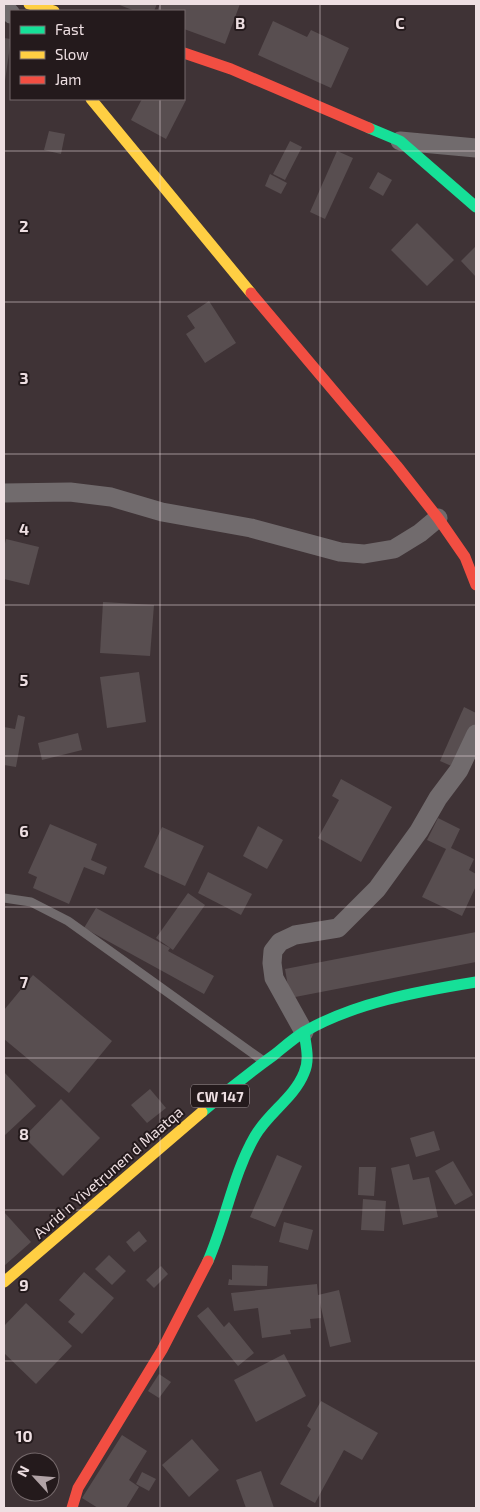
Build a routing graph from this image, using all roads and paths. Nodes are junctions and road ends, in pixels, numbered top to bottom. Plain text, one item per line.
1 (29, 4) edge
2 (50, 10) edge
3 (185, 53) edge
4 (92, 100) edge
5 (400, 141) junction
6 (476, 148) edge
7 (476, 207) edge
8 (4, 493) edge
9 (438, 518) junction
10 (476, 585) edge
11 (476, 734) edge
12 (4, 898) edge
13 (476, 982) edge
14 (304, 1032) junction
15 (264, 1062) junction
16 (4, 1282) edge
17 (72, 1508) edge

1 - 2 street
3 - 5 street
4 - 9 street
5 - 6 street
5 - 7 street
8 - 9 street
9 - 10 street
11 - 14 street
12 - 15 lane
13 - 14 street, Avrid n Yivetṛunen d Maatqa / CW 147
14 - 15 street, Avrid n Yivetṛunen d Maatqa / CW 147
14 - 17 street
15 - 16 street, Avrid n Yivetṛunen d Maatqa / CW 147

